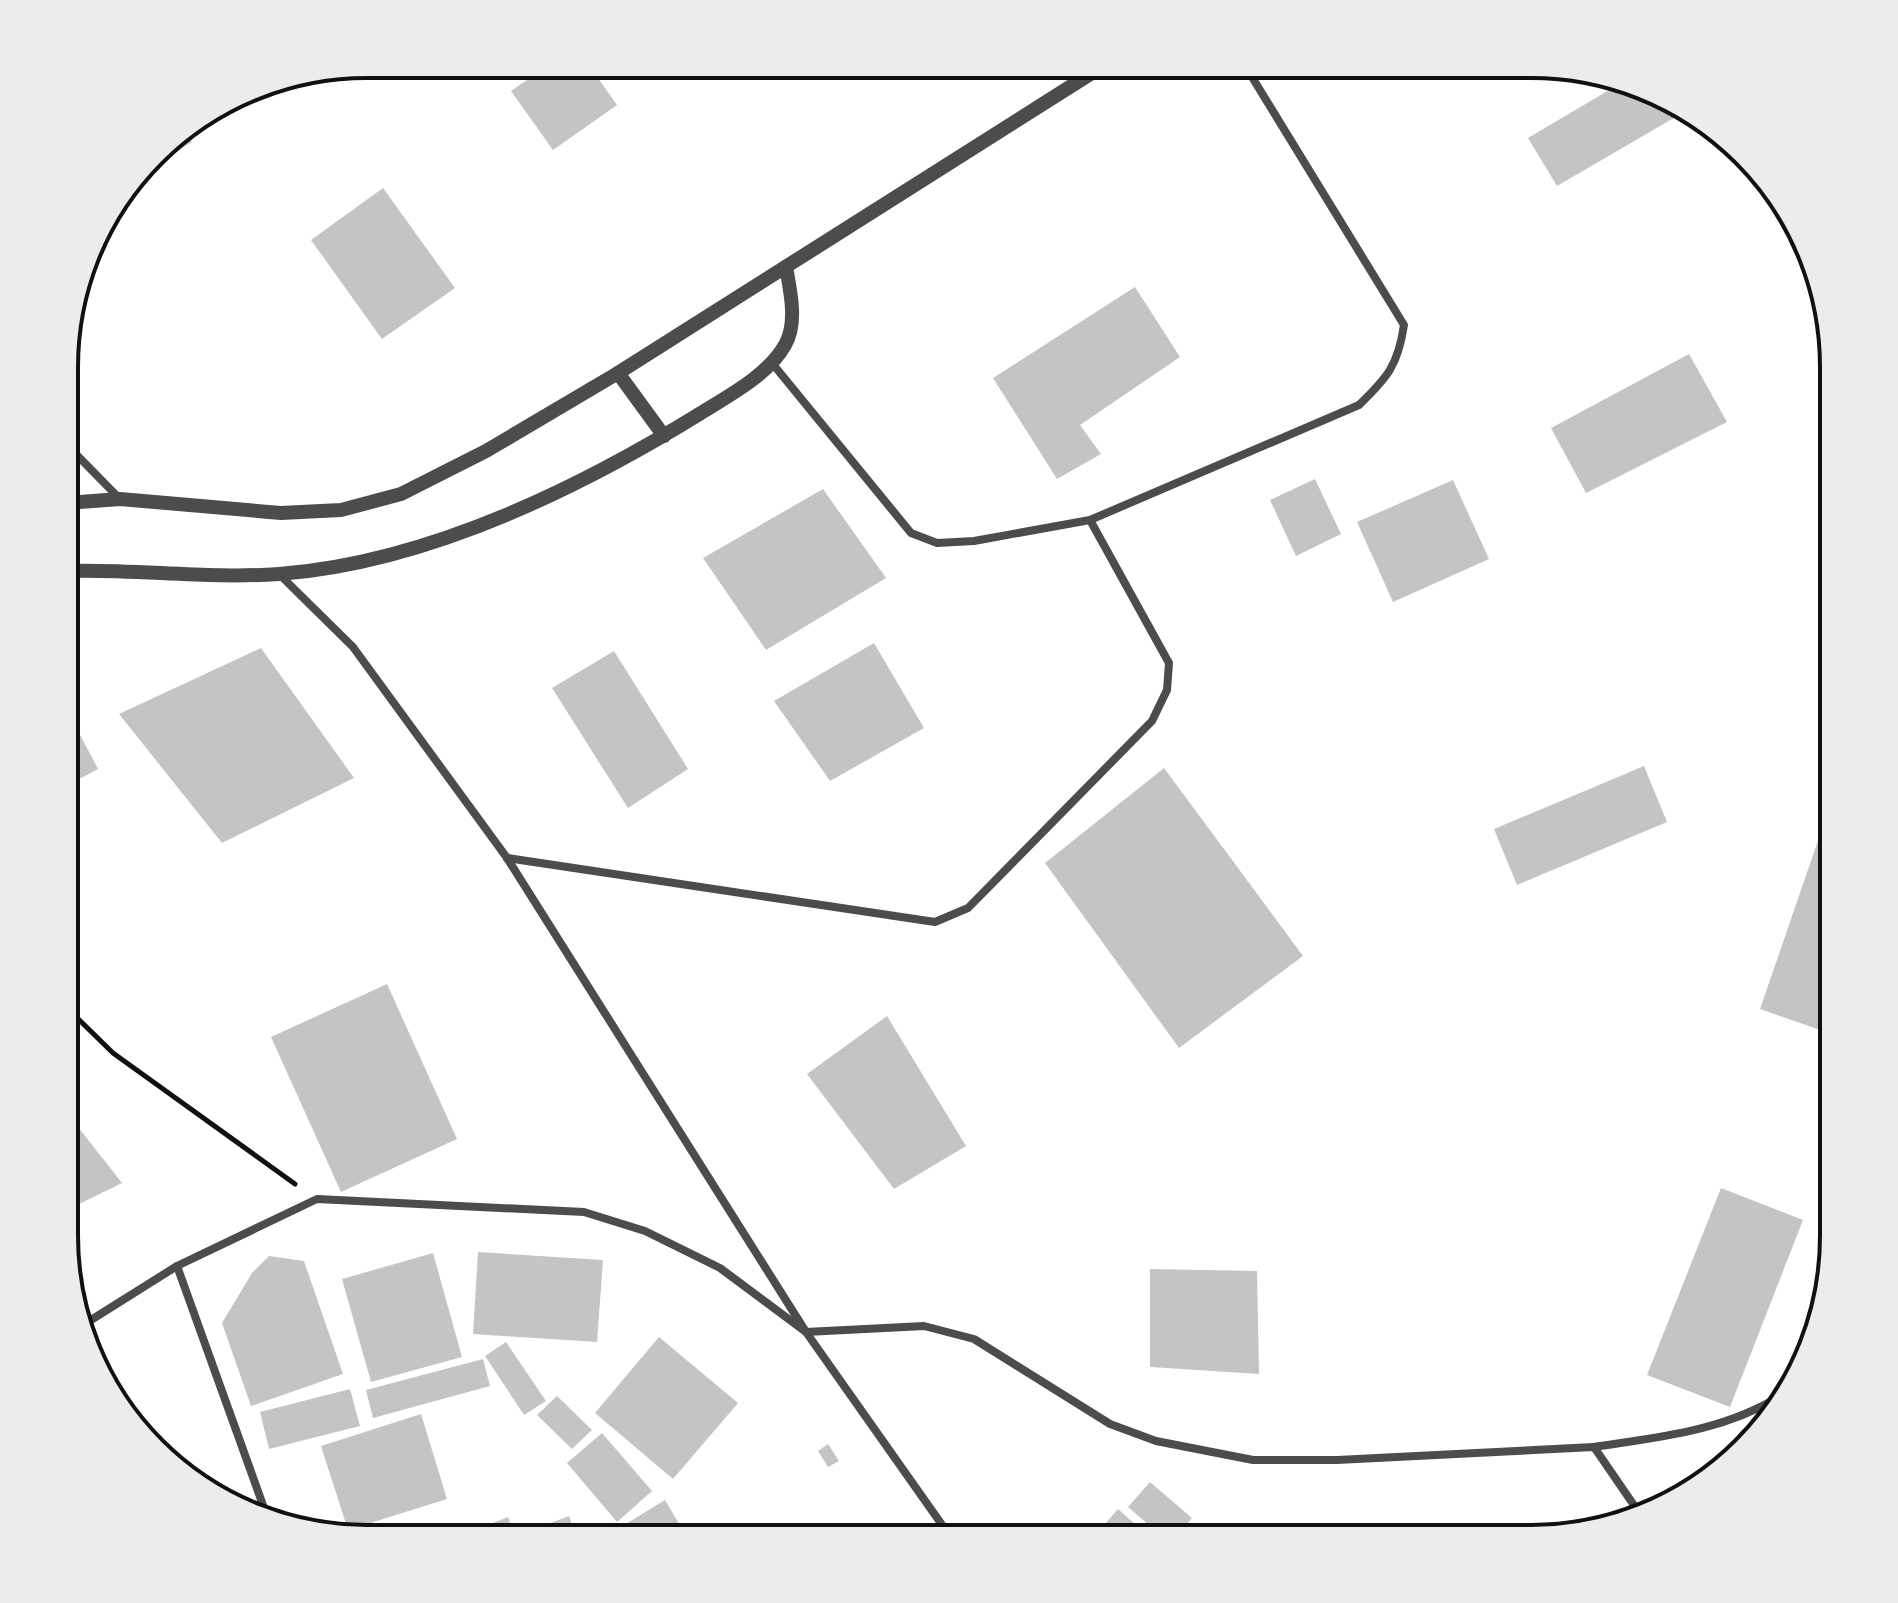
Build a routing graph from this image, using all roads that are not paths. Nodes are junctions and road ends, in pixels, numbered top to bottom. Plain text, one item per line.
1 (1084, 78) edge
2 (1253, 78) edge
3 (786, 267) junction
4 (772, 363) junction
5 (618, 373) junction
6 (664, 436) junction
7 (78, 456) edge
8 (120, 499) junction
9 (78, 502) edge
10 (1090, 520) junction
11 (78, 571) edge
12 (279, 574) junction
13 (507, 858) junction
14 (177, 1266) junction
15 (91, 1320) edge
16 (806, 1332) junction
17 (1764, 1406) edge
18 (1594, 1447) junction
19 (263, 1506) edge
20 (1634, 1506) edge
21 (942, 1525) edge

1 - 3 street
2 - 10 street
3 - 4 street
3 - 5 street
4 - 6 street
4 - 10 street
5 - 6 street
5 - 8 street
6 - 12 street
7 - 8 street
8 - 9 street
10 - 13 street
11 - 12 street
12 - 13 street
13 - 16 street
14 - 15 street
14 - 16 street
14 - 19 street
16 - 18 street
16 - 21 street
17 - 18 street
18 - 20 street

